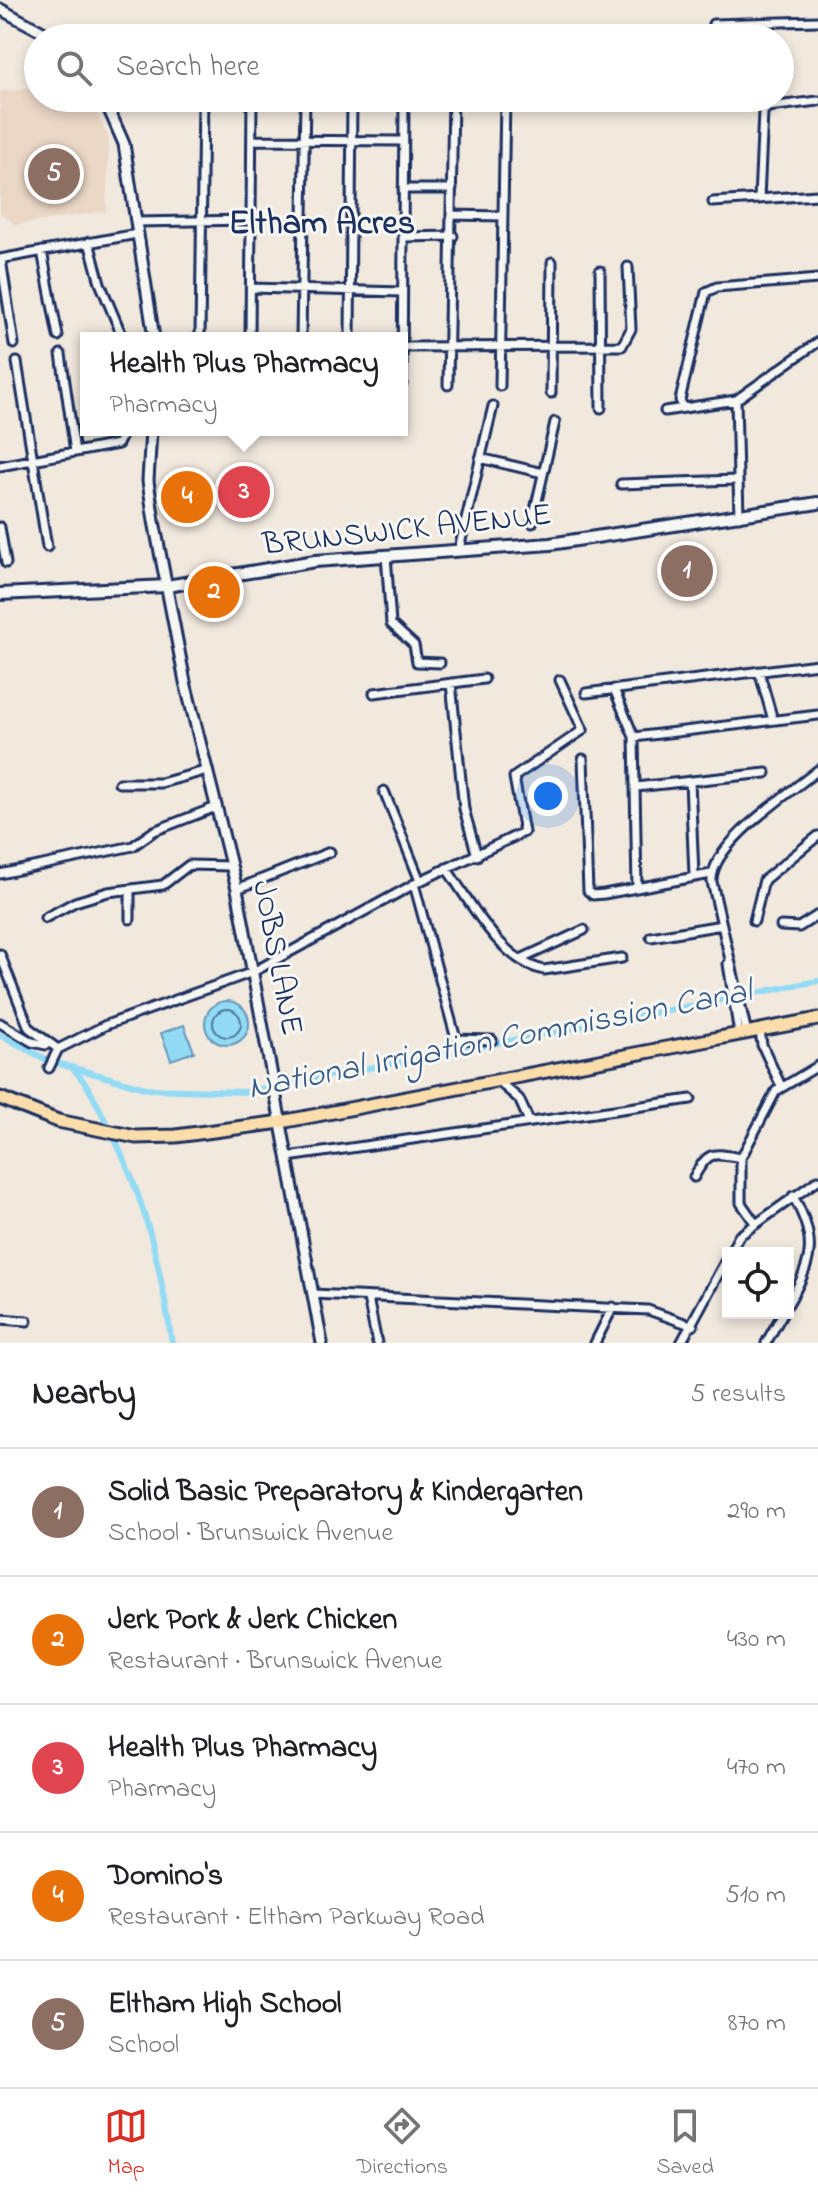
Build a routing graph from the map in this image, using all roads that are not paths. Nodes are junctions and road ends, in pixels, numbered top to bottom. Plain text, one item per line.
1 (0, 9) edge
2 (818, 21) edge
3 (28, 24) edge
4 (713, 24) dead end
5 (818, 101) edge
6 (794, 104) edge
7 (110, 112) edge
8 (203, 112) edge
9 (252, 112) edge
10 (305, 112) edge
11 (352, 112) edge
12 (404, 112) edge
13 (453, 112) edge
14 (505, 112) edge
15 (765, 112) edge
16 (253, 140) junction
17 (304, 140) junction
18 (403, 141) junction
19 (353, 142) junction
20 (403, 189) junction
21 (452, 189) junction
22 (818, 195) edge
23 (759, 199) junction
24 (713, 202) dead end
25 (452, 215) junction
26 (503, 216) junction
27 (250, 220) junction
28 (202, 221) junction
29 (136, 222) junction
30 (137, 234) junction
31 (453, 236) junction
32 (404, 237) junction
33 (89, 242) junction
34 (42, 251) junction
35 (0, 259) edge
36 (552, 262) dead end
37 (628, 267) dead end
38 (600, 271) dead end
39 (818, 279) edge
40 (251, 288) junction
41 (302, 289) junction
42 (350, 290) junction
43 (402, 292) junction
44 (120, 332) edge
45 (153, 332) edge
46 (200, 332) edge
47 (250, 332) edge
48 (301, 332) edge
49 (350, 332) edge
50 (402, 332) edge
51 (58, 336) dead end
52 (818, 342) edge
53 (14, 344) dead end
54 (600, 346) junction
55 (408, 347) edge
56 (552, 347) junction
57 (451, 348) junction
58 (502, 348) junction
59 (61, 354) dead end
60 (17, 362) dead end
61 (448, 385) dead end
62 (500, 386) dead end
63 (551, 393) dead end
64 (736, 400) junction
65 (493, 406) dead end
66 (683, 407) junction
67 (601, 408) dead end
68 (665, 411) dead end
69 (555, 422) dead end
70 (122, 436) edge
71 (151, 436) edge
72 (75, 452) junction
73 (480, 458) junction
74 (31, 460) junction
75 (0, 466) edge
76 (543, 473) junction
77 (736, 480) junction
78 (621, 484) dead end
79 (818, 503) edge
80 (739, 517) junction
81 (532, 523) dead end
82 (0, 527) edge
83 (47, 547) dead end
84 (459, 549) junction
85 (386, 555) junction
86 (6, 563) dead end
87 (167, 586) junction
88 (0, 594) edge
89 (440, 663) dead end
90 (818, 664) edge
91 (759, 671) junction
92 (484, 679) dead end
93 (560, 680) dead end
94 (451, 683) junction
95 (614, 689) junction
96 (374, 693) dead end
97 (586, 693) dead end
98 (818, 715) edge
99 (773, 720) junction
100 (634, 737) junction
101 (583, 759) dead end
102 (208, 770) junction
103 (818, 770) edge
104 (766, 773) dead end
105 (690, 781) junction
106 (119, 783) dead end
107 (636, 787) junction
108 (384, 791) dead end
109 (216, 807) junction
110 (818, 836) edge
111 (330, 852) dead end
112 (477, 856) junction
113 (231, 866) junction
114 (446, 868) junction
115 (0, 874) edge
116 (711, 874) junction
117 (694, 875) junction
118 (417, 882) junction
119 (637, 888) junction
120 (237, 889) junction
121 (130, 891) junction
122 (818, 915) edge
123 (45, 918) dead end
124 (130, 919) dead end
125 (754, 921) dead end
126 (722, 925) junction
127 (781, 926) dead end
128 (584, 930) dead end
129 (651, 937) dead end
130 (0, 954) edge
131 (622, 958) dead end
132 (521, 959) junction
133 (253, 972) junction
134 (818, 1019) edge
135 (0, 1023) edge
136 (760, 1031) junction
137 (743, 1033) junction
138 (492, 1040) dead end
139 (48, 1045) junction
140 (56, 1051) junction
141 (818, 1066) edge
142 (49, 1068) dead end
143 (497, 1080) junction
144 (781, 1086) junction
145 (0, 1098) edge
146 (691, 1099) dead end
147 (529, 1121) junction
148 (281, 1122) junction
149 (288, 1157) junction
150 (741, 1158) junction
151 (694, 1177) dead end
152 (818, 1180) edge
153 (793, 1196) junction
154 (755, 1223) junction
155 (794, 1292) edge
156 (313, 1294) junction
157 (368, 1298) junction
158 (613, 1307) junction
159 (0, 1319) edge
160 (780, 1319) edge
161 (27, 1321) dead end
162 (693, 1326) junction
163 (322, 1343) edge
164 (377, 1343) edge
165 (595, 1343) edge
166 (681, 1343) edge
167 (766, 1343) edge

1 - 3 street
2 - 4 street
5 - 6 street
7 - 29 street
8 - 28 street
9 - 16 street
10 - 17 street
11 - 19 street
12 - 18 street
13 - 21 street
14 - 26 street
15 - 23 street
16 - 17 street
16 - 27 street
17 - 19 street
17 - 41 street
18 - 19 street
18 - 20 street
19 - 42 street
20 - 21 street
20 - 32 street
21 - 25 street
22 - 23 street
23 - 24 street
25 - 26 street
25 - 31 street
26 - 58 street
27 - 28 street
27 - 40 street
28 - 29 street
28 - 46 street
29 - 30 street
30 - 33 street
30 - 45 street
31 - 32 street
31 - 57 street
32 - 43 street
33 - 34 street
33 - 44 street
34 - 35 street
34 - 51 street
35 - 53 street
36 - 56 street
37 - 54 street
38 - 54 street
39 - 66 street
40 - 41 street
40 - 47 street
41 - 42 street
41 - 48 street
42 - 43 street
42 - 49 street
43 - 50 street
52 - 64 street
54 - 56 street
54 - 67 street
55 - 57 street
56 - 58 street
56 - 63 street
57 - 58 street
57 - 61 street
58 - 62 street
59 - 72 street
60 - 74 street
64 - 66 street
64 - 77 street
65 - 73 street
66 - 68 street
69 - 76 street
70 - 72 street
71 - 87 street, JOBS LANE
72 - 74 street
73 - 76 street
73 - 84 street
74 - 75 street
74 - 83 street
76 - 81 street
77 - 78 street
77 - 80 street
79 - 80 main road, BRUNSWICK AVENUE
80 - 84 main road, BRUNSWICK AVENUE
82 - 86 street
84 - 85 main road, BRUNSWICK AVENUE
85 - 87 main road, BRUNSWICK AVENUE
85 - 89 street
87 - 88 main road, BRUNSWICK AVENUE
87 - 102 street, JOBS LANE
90 - 91 street
91 - 95 street
91 - 99 street
92 - 94 street
93 - 112 street
94 - 96 street
94 - 112 street
95 - 97 street
95 - 100 street
98 - 99 street
99 - 100 street
100 - 107 street
101 - 119 street
102 - 106 street
102 - 109 street, JOBS LANE
103 - 116 street
104 - 105 street
105 - 107 street
105 - 117 street
107 - 119 street
108 - 118 street
109 - 113 street, JOBS LANE
109 - 115 street
110 - 125 street
111 - 120 street
112 - 114 street
113 - 120 street, JOBS LANE
113 - 121 street
114 - 118 street
114 - 132 street
116 - 117 street
116 - 126 street
117 - 119 street
118 - 133 street
118 - 138 street
120 - 133 street, JOBS LANE
121 - 123 street
121 - 124 street
122 - 127 street
126 - 129 street
126 - 137 street
128 - 132 street
130 - 139 street
131 - 132 street
133 - 140 street
133 - 148 street, JOBS LANE
134 - 136 main road
135 - 139 street
136 - 137 main road
136 - 144 street
137 - 143 main road
139 - 140 street
140 - 142 street
141 - 144 street
143 - 147 street
143 - 148 main road
144 - 150 street
145 - 148 main road
146 - 147 street
147 - 149 street
148 - 149 street, JOBS LANE
149 - 156 street, JOBS LANE
150 - 151 street
150 - 154 street
152 - 153 street
153 - 154 street
153 - 155 street
154 - 162 street
156 - 157 street
156 - 163 street, JOBS LANE
157 - 158 street
157 - 164 street
158 - 162 street
158 - 165 street
159 - 161 street
160 - 167 street
162 - 166 street

